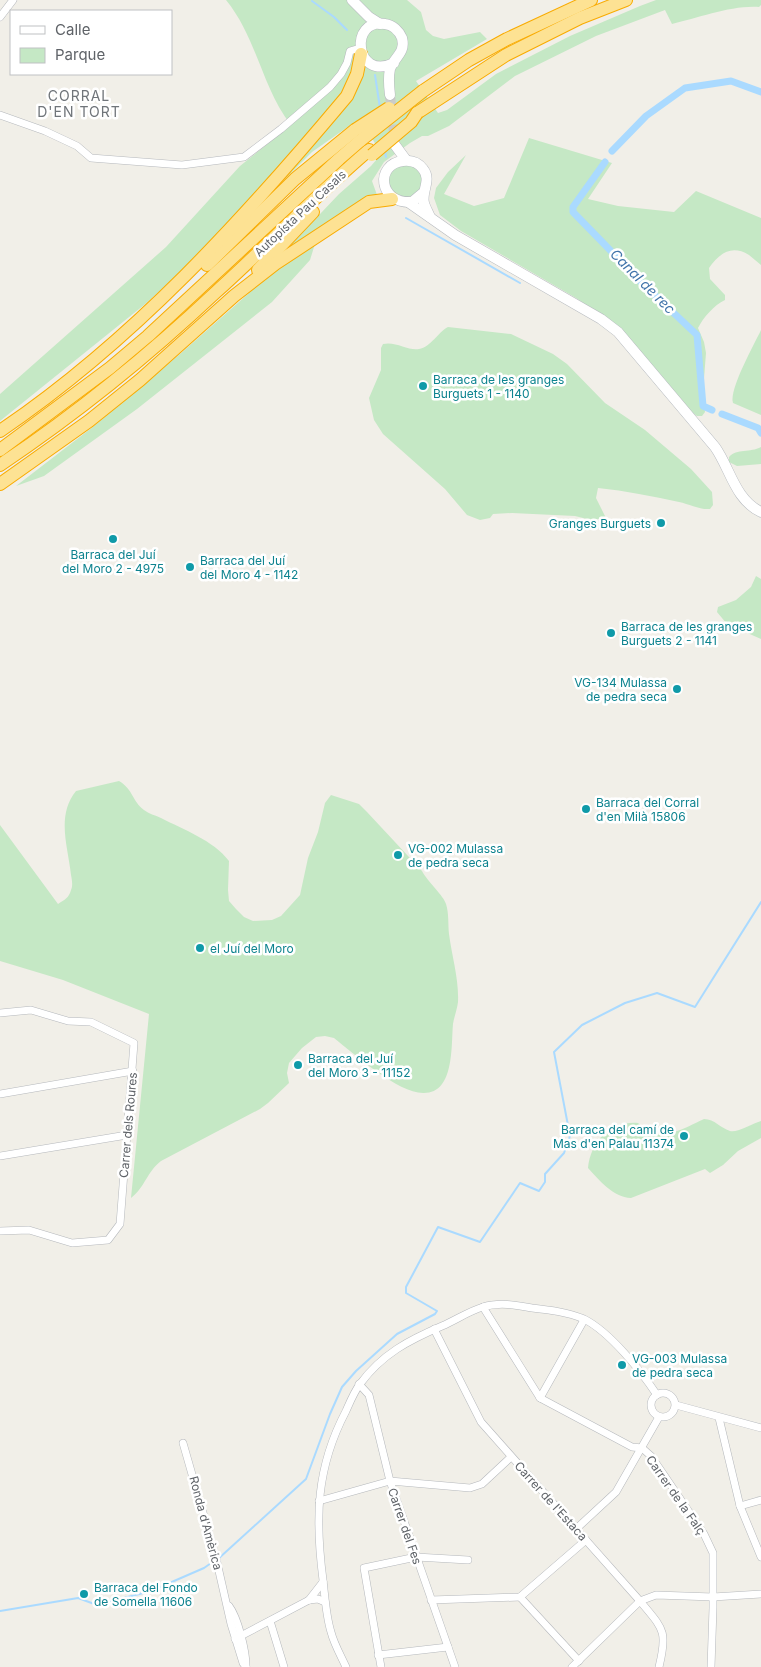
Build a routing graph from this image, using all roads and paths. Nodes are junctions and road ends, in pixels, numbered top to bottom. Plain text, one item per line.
1 (13, 0) edge
2 (591, 0) edge
3 (626, 0) edge
4 (355, 4) edge
5 (0, 17) edge
6 (380, 24) junction
7 (365, 31) junction
8 (361, 51) junction
9 (394, 63) junction
10 (380, 67) junction
11 (388, 80) junction
12 (390, 95) tunnel mouth
13 (0, 116) edge
14 (365, 144) junction
15 (406, 160) junction
16 (395, 163) junction
17 (424, 192) junction
18 (392, 199) junction
19 (408, 202) junction
20 (430, 217) junction
21 (234, 296) junction
22 (120, 338) junction
23 (0, 431) edge
24 (0, 450) edge
25 (0, 465) edge
26 (0, 484) edge
27 (761, 512) edge
28 (0, 1013) edge
29 (133, 1071) junction
30 (0, 1094) edge
31 (127, 1135) junction
32 (0, 1156) edge
33 (0, 1231) edge
34 (483, 1307) junction
35 (584, 1320) junction
36 (434, 1329) junction
37 (359, 1384) junction
38 (657, 1395) junction
39 (540, 1398) junction
40 (676, 1405) junction
41 (659, 1417) junction
42 (719, 1418) junction
43 (761, 1428) edge
44 (183, 1443) dead end
45 (642, 1448) junction
46 (511, 1457) junction
47 (390, 1481) junction
48 (761, 1500) edge
49 (318, 1501) junction
50 (740, 1506) junction
51 (576, 1529) junction
52 (586, 1540) junction
53 (758, 1546) edge
54 (416, 1557) junction
55 (761, 1557) edge
56 (468, 1560) dead end
57 (323, 1582) junction
58 (761, 1594) edge
59 (713, 1597) junction
60 (520, 1598) junction
61 (309, 1600) junction
62 (432, 1600) junction
63 (640, 1601) junction
64 (325, 1602) junction
65 (270, 1620) junction
66 (238, 1637) junction
67 (448, 1647) junction
68 (378, 1655) junction
69 (579, 1661) junction
70 (246, 1667) edge
71 (284, 1667) edge
72 (346, 1667) edge
73 (381, 1667) edge
74 (454, 1667) edge
75 (572, 1667) edge
76 (659, 1667) edge
77 (711, 1667) edge

1 - 5 street
2 - 14 highway, Autopista Pau Casals, bridge
3 - 14 highway, Autopista Pau Casals, bridge
4 - 6 street
4 - 7 street
6 - 7 street
6 - 9 street
7 - 8 street
8 - 10 street
8 - 13 street
8 - 22 highway
9 - 10 street
9 - 11 street
10 - 11 street
11 - 12 street
14 - 21 highway
14 - 22 highway
14 - 24 highway, Autopista Pau Casals
14 - 25 highway, Autopista Pau Casals
15 - 16 street
15 - 16 street
15 - 17 street
16 - 18 street
17 - 19 street
17 - 20 street
18 - 19 street
18 - 21 highway
19 - 20 street
20 - 27 street
21 - 26 highway
22 - 23 highway
28 - 29 street, Carrer dels Roures
29 - 30 street
29 - 31 street, Carrer dels Roures
31 - 32 street
31 - 33 street, Carrer dels Roures
34 - 35 street
34 - 36 street
34 - 39 street
35 - 38 street
35 - 39 street
36 - 37 street
36 - 46 street, Carrer de l'Estaca
37 - 47 street, Carrer del Fes
37 - 49 street
38 - 40 street
38 - 41 street
39 - 45 street
40 - 41 street
40 - 42 street
41 - 45 street, Carrer de la Falç
42 - 43 street
42 - 50 street
44 - 66 street, Ronda d'Amèrica
45 - 51 street
45 - 59 street, Carrer de la Falç
46 - 47 street
46 - 51 street, Carrer de l'Estaca
47 - 49 street
47 - 54 street, Carrer del Fes
48 - 50 street
49 - 57 street
50 - 53 street
51 - 52 street, Carrer de l'Estaca
52 - 60 street
52 - 63 street, Carrer de l'Estaca
53 - 55 street
54 - 56 street
54 - 62 street, Carrer del Fes
54 - 68 street
57 - 61 street
57 - 64 street
58 - 59 street
59 - 63 street
59 - 77 street, Carrer de la Falç
60 - 62 street
60 - 69 street
61 - 64 street
61 - 65 street
62 - 67 street, Carrer del Fes
63 - 69 street
63 - 76 street, Carrer de l'Estaca
64 - 72 street
65 - 66 street
65 - 71 street
66 - 70 street, Ronda d'Amèrica
67 - 68 street
67 - 74 street, Carrer del Fes
68 - 73 street
69 - 75 street

